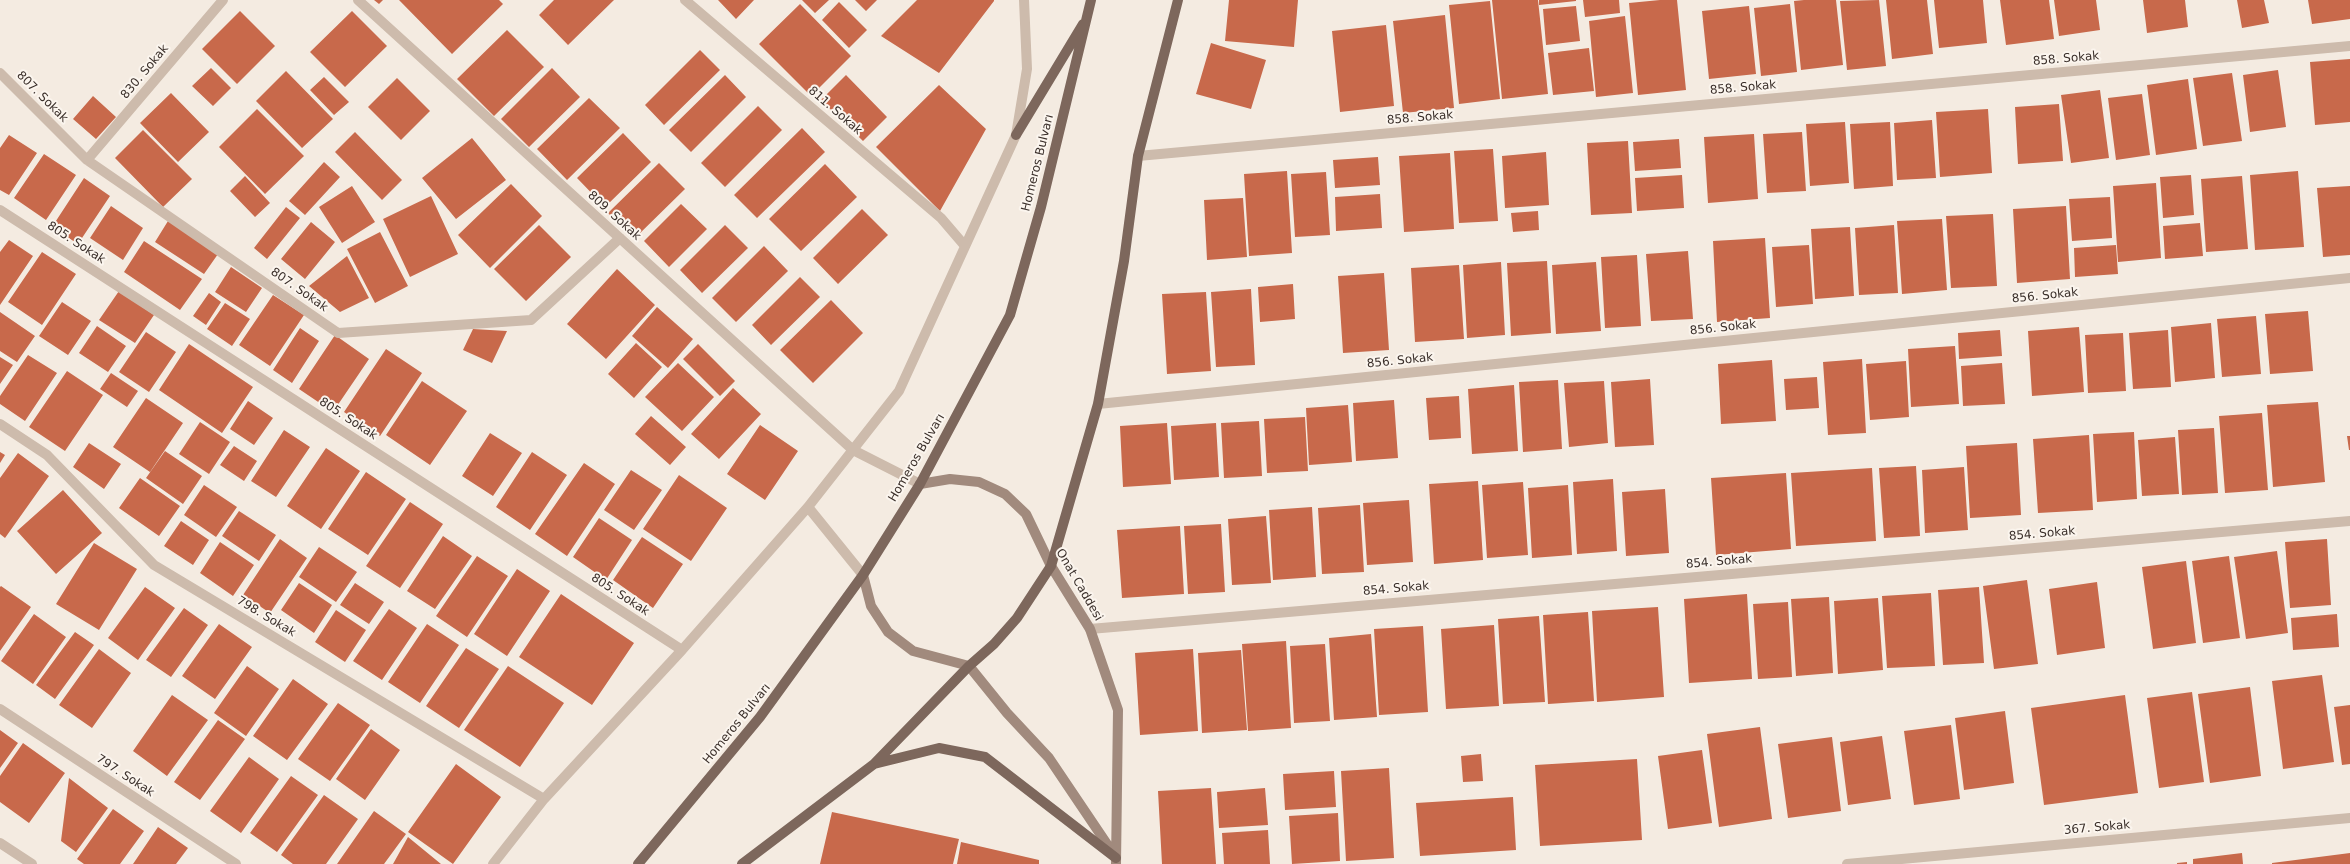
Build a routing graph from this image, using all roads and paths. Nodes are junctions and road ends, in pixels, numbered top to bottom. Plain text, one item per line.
1 (223, 0) edge
2 (358, 0) edge
3 (685, 0) edge
4 (1024, 0) edge
5 (1091, 0) edge
6 (1178, 0) edge
7 (1088, 15) junction
8 (2350, 46) edge
9 (1, 75) edge
10 (1016, 135) junction
11 (1138, 156) junction
12 (87, 160) junction
13 (0, 210) edge
14 (620, 238) junction
15 (965, 246) junction
16 (2350, 278) edge
17 (1098, 404) junction
18 (0, 424) edge
19 (853, 450) junction
20 (920, 484) junction
21 (808, 508) junction
22 (2350, 521) edge
23 (1051, 566) junction
24 (863, 575) junction
25 (1090, 629) junction
26 (682, 650) junction
27 (969, 666) junction
28 (0, 710) edge
29 (874, 764) junction
30 (544, 799) junction
31 (2350, 818) edge
32 (783, 833) junction
33 (0, 843) edge
34 (1116, 861) edge
35 (32, 864) edge
36 (236, 864) edge
37 (493, 864) edge
38 (638, 864) edge
39 (742, 864) edge
40 (754, 864) edge
41 (1847, 864) edge

1 - 12 street, 830. Sokak
2 - 14 street, 809. Sokak
3 - 15 street, 811. Sokak
4 - 10 street
5 - 7 main road, Homeros Bulvarı
6 - 11 main road
7 - 10 main road
7 - 20 main road, Homeros Bulvarı
8 - 11 street, 858. Sokak
9 - 12 street, 807. Sokak
10 - 15 street
11 - 17 main road
12 - 14 street, 807. Sokak
13 - 26 street, 805. Sokak
14 - 19 street, 809. Sokak
15 - 19 street
16 - 17 street, 856. Sokak
17 - 23 main road
18 - 30 street, 798. Sokak
19 - 20 street, 809. Sokak
19 - 21 street
20 - 23 main road, Onat Caddesi
20 - 24 main road, Homeros Bulvarı
21 - 24 street
21 - 26 street
22 - 25 street, 854. Sokak
23 - 25 main road, Onat Caddesi
23 - 27 main road
24 - 27 main road
24 - 38 main road, Homeros Bulvarı
25 - 34 main road, Onat Caddesi
26 - 30 street
27 - 29 main road
27 - 34 main road
28 - 36 street, 797. Sokak
29 - 32 main road
29 - 34 main road
30 - 37 street
31 - 41 street, 367. Sokak
32 - 39 main road
32 - 40 main road
33 - 35 street

